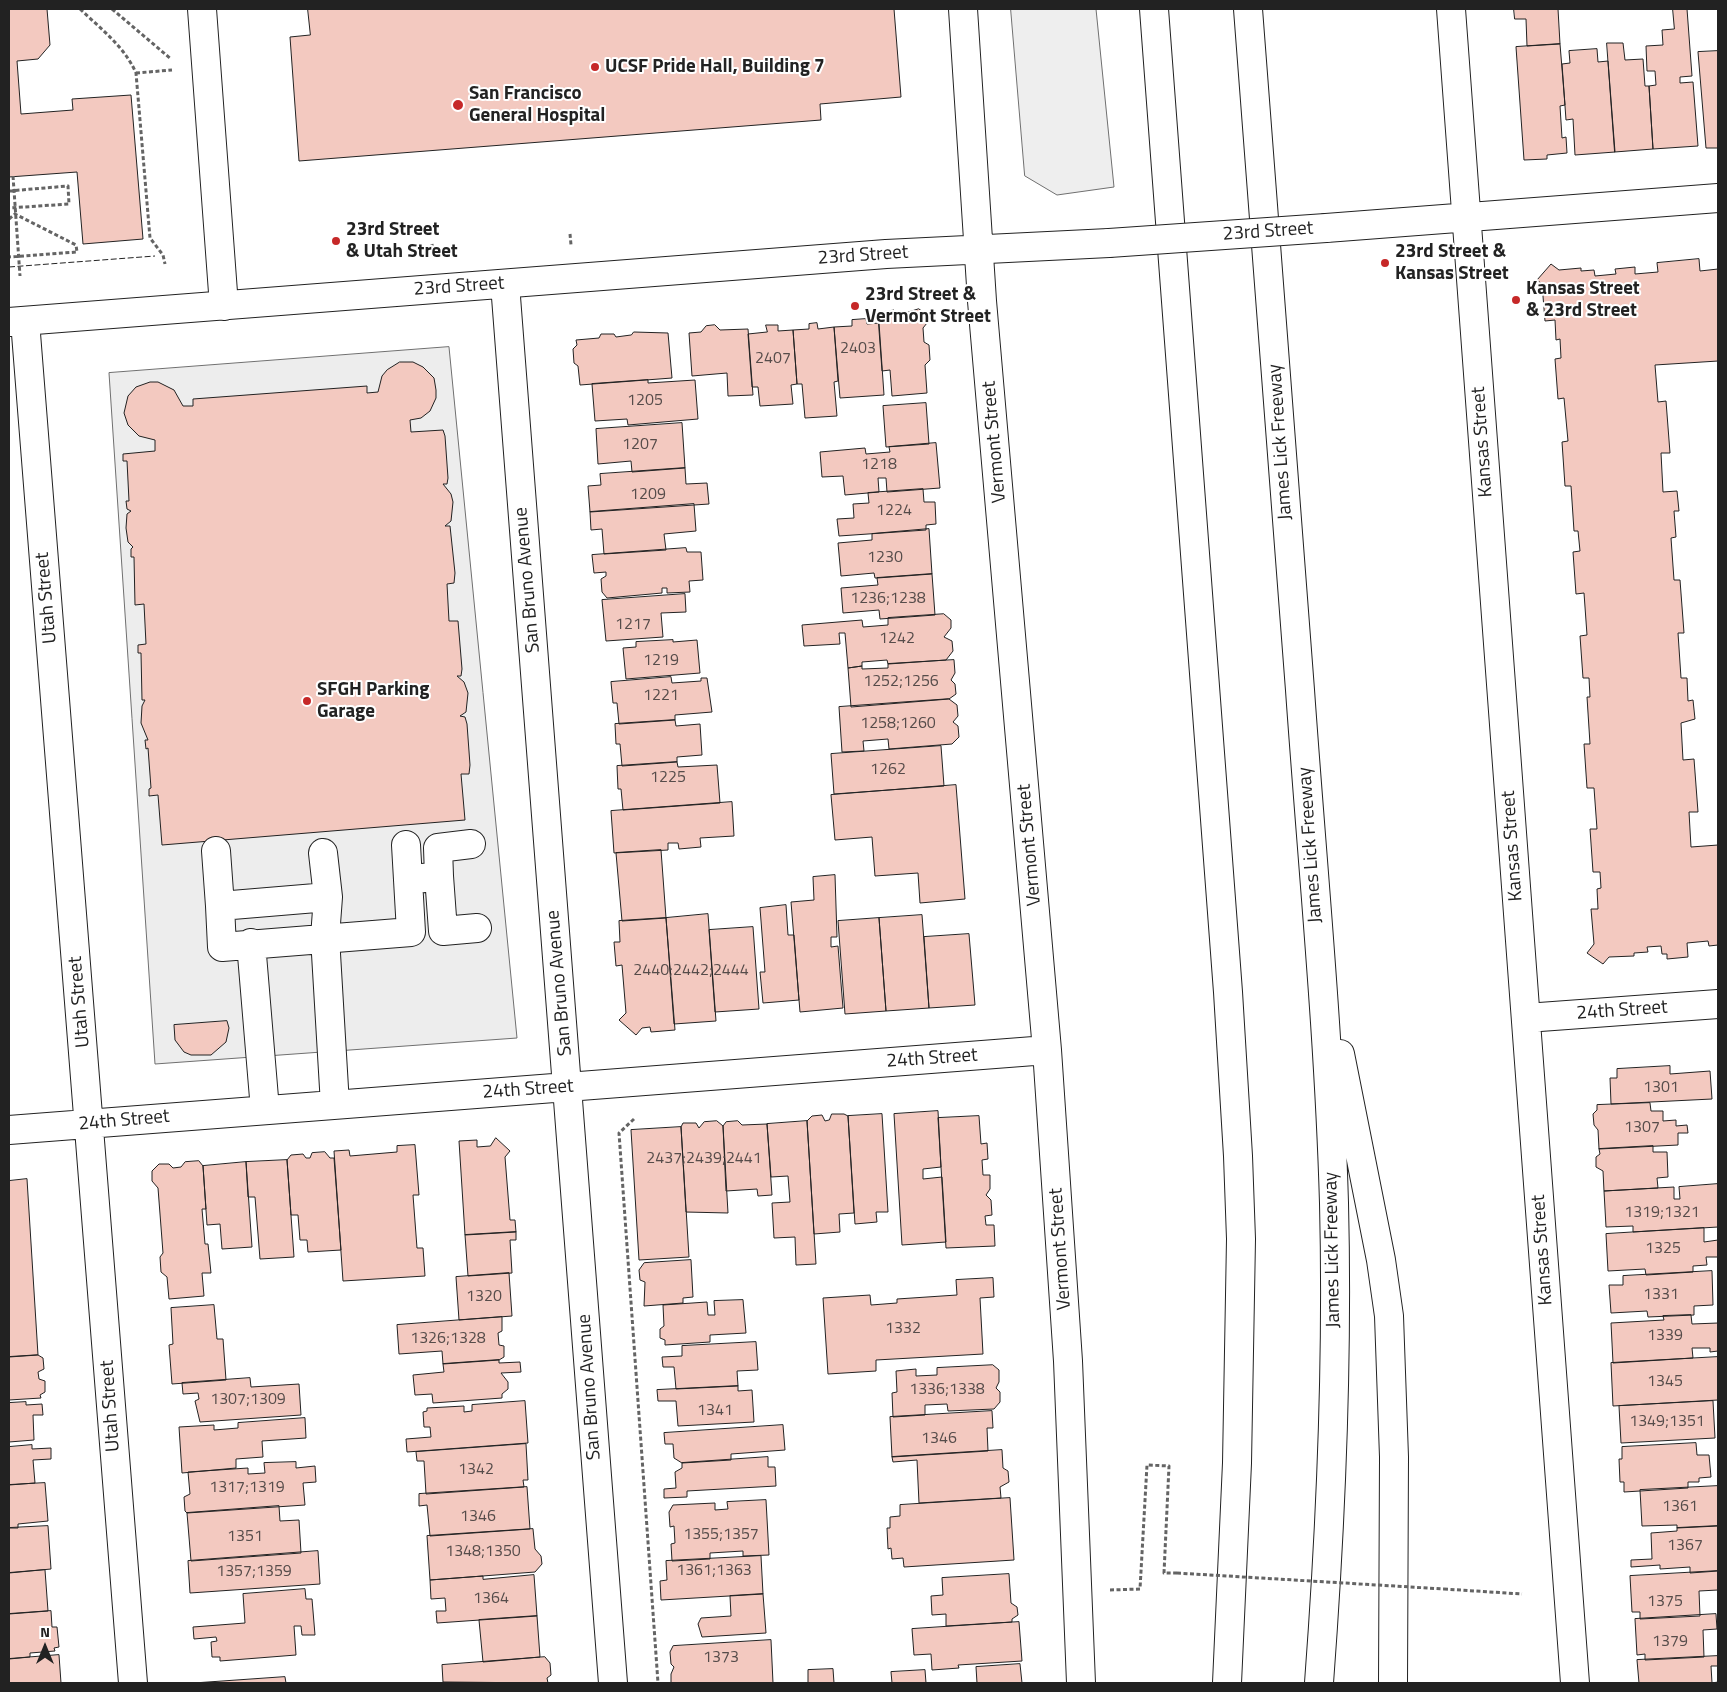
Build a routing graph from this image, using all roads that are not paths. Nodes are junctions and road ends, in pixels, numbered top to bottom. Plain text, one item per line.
1 (963, 9) edge
2 (1154, 9) edge
3 (1248, 9) edge
4 (1451, 9) edge
5 (198, 15) edge
6 (1718, 198) edge
7 (1466, 217) junction
8 (978, 249) junction
9 (505, 284) junction
10 (224, 306) junction
11 (17, 322) edge
12 (471, 844) dead end
13 (406, 845) dead end
14 (216, 852) dead end
15 (323, 853) dead end
16 (440, 876) junction
17 (408, 880) junction
18 (328, 897) junction
19 (220, 906) junction
20 (477, 928) dead end
21 (325, 938) junction
22 (252, 943) junction
23 (1319, 951) junction
24 (1718, 1004) edge
25 (1526, 1018) junction
26 (1047, 1050) junction
27 (569, 1087) junction
28 (335, 1105) junction
29 (265, 1110) junction
30 (90, 1124) junction
31 (9, 1130) edge
32 (133, 1683) edge
33 (613, 1683) edge
34 (1081, 1683) edge
35 (1227, 1683) edge
36 (1319, 1683) edge
37 (1393, 1683) edge
38 (1576, 1683) edge

1 - 8 main road, Vermont Street
2 - 35 main road
3 - 23 main road, James Lick Freeway
4 - 7 main road, Kansas Street
5 - 10 main road
6 - 7 main road, 23rd Street
7 - 8 main road, 23rd Street, bridge
7 - 25 main road, Kansas Street
8 - 9 main road, 23rd Street
8 - 26 main road, Vermont Street
9 - 10 main road, 23rd Street
9 - 27 main road, San Bruno Avenue
10 - 11 main road, 23rd Street
11 - 30 main road, Utah Street
12 - 16 main road
13 - 17 main road
14 - 19 main road
15 - 18 main road
16 - 17 main road
16 - 20 main road
17 - 21 main road
18 - 19 main road
18 - 21 main road
19 - 22 main road
21 - 22 main road
21 - 28 main road
22 - 29 main road
23 - 36 main road, James Lick Freeway
23 - 37 main road
24 - 25 main road, 24th Street
25 - 38 main road, Kansas Street
26 - 27 main road, 24th Street
26 - 34 main road, Vermont Street
27 - 28 main road, 24th Street
27 - 33 main road, San Bruno Avenue
28 - 29 main road, 24th Street
29 - 30 main road, 24th Street
30 - 31 main road, 24th Street
30 - 32 main road, Utah Street

